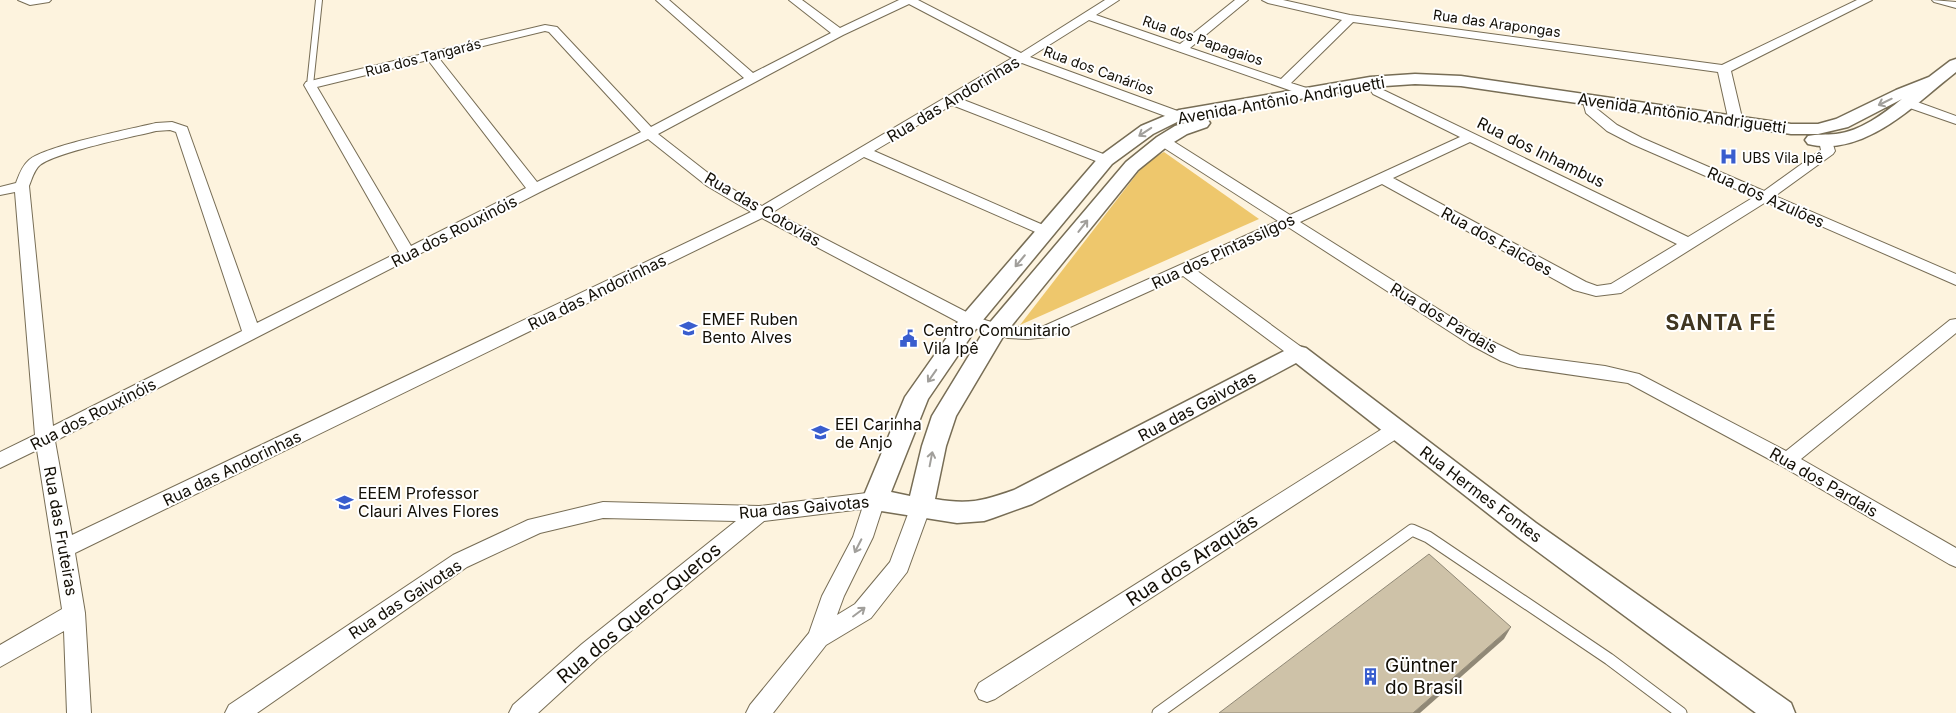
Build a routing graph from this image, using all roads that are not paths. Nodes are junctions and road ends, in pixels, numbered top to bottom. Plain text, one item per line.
1 (24, 0) edge
2 (45, 0) edge
3 (319, 0) edge
4 (662, 0) edge
5 (795, 0) edge
6 (909, 0) edge
7 (1112, 0) edge
8 (1242, 0) edge
9 (1268, 0) edge
10 (1866, 0) edge
11 (1938, 0) edge
12 (1956, 5) edge
13 (1087, 16) junction
14 (1350, 18) junction
15 (536, 29) joint
16 (839, 33) junction
17 (1181, 49) junction
18 (431, 56) junction
19 (1021, 58) junction
20 (1956, 64) edge
21 (1724, 69) junction
22 (751, 78) junction
23 (1930, 82) junction
24 (1283, 84) junction
25 (310, 85) junction
26 (1377, 91) junction
27 (1309, 93) junction
28 (951, 100) junction
29 (1909, 103) junction
30 (1589, 104) junction
31 (1179, 115) junction
32 (1956, 120) edge
33 (1736, 122) junction
34 (1200, 124) junction
35 (649, 133) junction
36 (1470, 137) junction
37 (1164, 141) junction
38 (1826, 141) junction
39 (864, 152) junction
40 (1106, 160) junction
41 (1382, 178) junction
42 (25, 179) junction
43 (536, 188) junction
44 (0, 191) edge
45 (1766, 196) junction
46 (762, 212) junction
47 (1289, 220) junction
48 (1045, 231) junction
49 (1690, 244) junction
50 (408, 254) junction
51 (1185, 270) junction
52 (1956, 280) edge
53 (970, 321) junction
54 (1956, 324) edge
55 (995, 331) junction
56 (252, 334) junction
57 (1298, 353) junction
58 (1397, 429) junction
59 (45, 438) junction
60 (1787, 460) junction
61 (0, 461) edge
62 (875, 500) junction
63 (921, 506) junction
64 (759, 514) junction
65 (63, 549) junction
66 (1956, 558) edge
67 (74, 613) junction
68 (818, 638) junction
69 (0, 657) edge
70 (987, 691) dead end
71 (79, 713) edge
72 (237, 713) edge
73 (521, 713) edge
74 (758, 713) edge
75 (1158, 713) edge
76 (1681, 713) edge
77 (1780, 713) edge

1 - 2 street
3 - 25 lane
4 - 22 street
5 - 16 street
6 - 16 street, Rua dos Rouxinóis
6 - 19 street, Rua dos Canários
7 - 13 street, Rua das Andorinhas
8 - 17 street
9 - 14 street, Rua das Arapongas
10 - 21 street
11 - 12 street
13 - 17 street, Rua dos Papagaios
13 - 19 street, Rua das Andorinhas
14 - 21 street, Rua das Arapongas
14 - 24 street
15 - 18 street, Rua dos Tangarás
15 - 35 street, Rua das Cotovias
16 - 22 street, Rua dos Rouxinóis
17 - 24 street, Rua dos Papagaios
18 - 25 street, Rua dos Tangarás
18 - 43 street
19 - 28 street, Rua das Andorinhas
19 - 31 street, Rua dos Canários
20 - 23 street, Avenida Antônio Andriguetti
21 - 33 street
22 - 35 street, Rua dos Rouxinóis
23 - 29 street, Avenida Antônio Andriguetti
23 -> 33 street, Avenida Antônio Andriguetti
24 - 27 street, Rua dos Papagaios
25 - 50 street
26 - 30 street, Avenida Antônio Andriguetti
26 - 34 street, Avenida Antônio Andriguetti
26 - 36 street, Rua dos Inhambus
27 - 30 street, Avenida Antônio Andriguetti
27 - 31 street, Avenida Antônio Andriguetti
28 - 39 street, Rua das Andorinhas
28 - 40 street
29 - 32 street
29 - 38 street, Avenida Antônio Andriguetti
30 - 33 street, Avenida Antônio Andriguetti
30 - 38 street, Avenida Antônio Andriguetti
30 - 45 street, Rua dos Azulões
31 - 34 street, Rua dos Canários
31 -> 40 street, Avenida Antônio Andriguetti
34 - 37 street, Avenida Antônio Andriguetti
35 - 43 street, Rua dos Rouxinóis
35 - 46 street, Rua das Cotovias
36 - 41 street, Rua dos Pintassilgos
36 - 49 street, Rua dos Inhambus
37 - 47 street, Rua dos Pardais
55 -> 37 street, Avenida Antônio Andriguetti
38 - 45 street
39 - 46 street, Rua das Andorinhas
39 - 48 street
40 - 48 street, Avenida Antônio Andriguetti
41 - 47 street, Rua dos Pintassilgos
41 - 49 street, Rua dos Falcões
42 - 44 street
42 - 56 street
42 - 59 street, Rua das Fruteiras
43 - 50 street, Rua dos Rouxinóis
45 - 49 street
45 - 52 street, Rua dos Azulões
46 - 53 street, Rua das Cotovias
46 - 65 street, Rua das Andorinhas
47 - 51 street, Rua dos Pintassilgos
47 - 60 street, Rua dos Pardais
48 -> 53 street, Avenida Antônio Andriguetti
50 - 56 street, Rua dos Rouxinóis
51 - 55 street, Rua dos Pintassilgos
51 - 57 street, Rua Hermes Fontes
53 - 55 street, Rua dos Pintassilgos
53 -> 62 street, Avenida Antônio Andriguetti
54 - 60 street
63 -> 55 street, Avenida Antônio Andriguetti
56 - 59 street, Rua dos Rouxinóis
57 - 58 street, Rua Hermes Fontes
57 - 63 street, Rua das Gaivotas
58 - 70 street, Rua dos Araquãs
58 - 77 street, Rua Hermes Fontes
59 - 61 street, Rua dos Rouxinóis
59 - 65 street, Rua das Fruteiras
60 - 66 street, Rua dos Pardais
62 - 63 street, Rua das Gaivotas
62 - 64 street, Rua das Gaivotas
62 -> 68 street, Avenida Antônio Andriguetti
68 -> 63 street, Avenida Antônio Andriguetti
64 - 72 street, Rua das Gaivotas
64 - 73 street, Rua dos Quero-Queros
65 - 67 street, Rua das Fruteiras
67 - 69 street
67 - 71 street, Rua das Fruteiras
68 - 74 street, Avenida Antônio Andriguetti
75 - 76 lane

